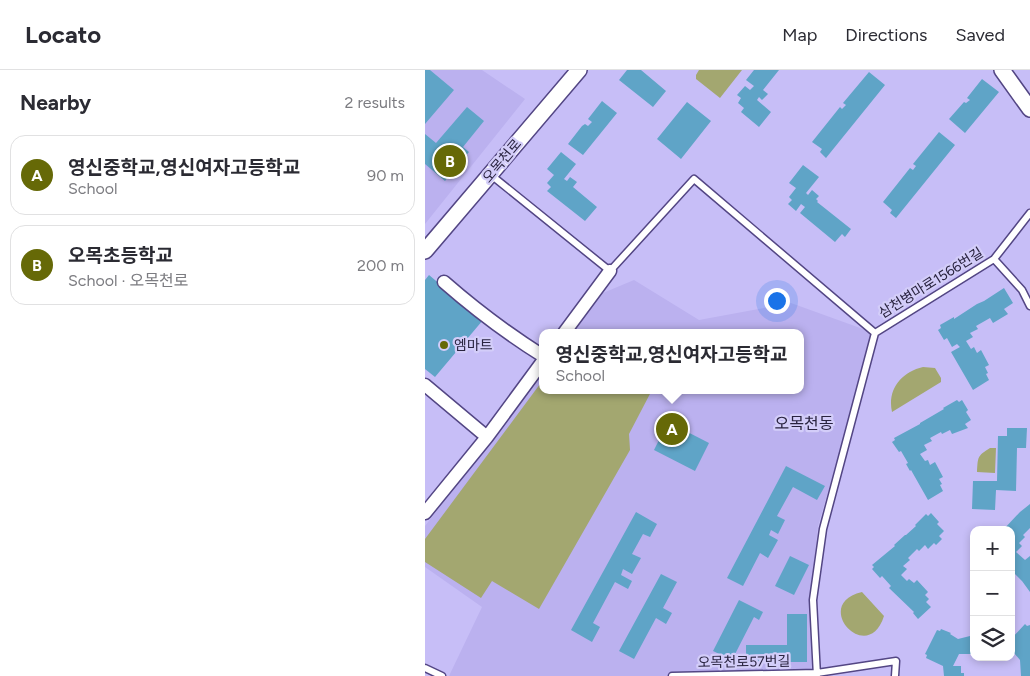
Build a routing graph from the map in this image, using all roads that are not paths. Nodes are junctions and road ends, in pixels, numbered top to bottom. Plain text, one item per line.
1 (579, 70) edge
2 (1002, 70) edge
3 (1011, 70) edge
4 (1030, 96) edge
5 (1030, 110) edge
6 (490, 174) junction
7 (1030, 214) edge
8 (425, 252) edge
9 (994, 258) junction
10 (610, 271) junction
11 (444, 282) dead end
12 (1030, 306) edge
13 (567, 329) edge
14 (875, 333) junction
15 (539, 353) edge
16 (539, 366) edge
17 (425, 385) edge
18 (487, 437) junction
19 (425, 513) edge
20 (425, 668) edge
21 (817, 674) edge
22 (442, 676) edge
23 (672, 676) edge
24 (895, 676) edge

1 - 6 street, 오목천로
2 - 5 street
3 - 4 street
6 - 8 street, 오목천로
6 - 10 lane
7 - 9 lane, 삼천병마로1566번길
9 - 12 lane
9 - 14 lane, 삼천병마로1566번길
10 - 13 street
10 - 14 lane
11 - 15 street
14 - 21 lane, 삼천병마로1566번길
16 - 18 street
17 - 18 street
18 - 19 street
20 - 22 lane
21 - 23 lane, 오목천로57번길
21 - 24 lane, 오목천로57번길

